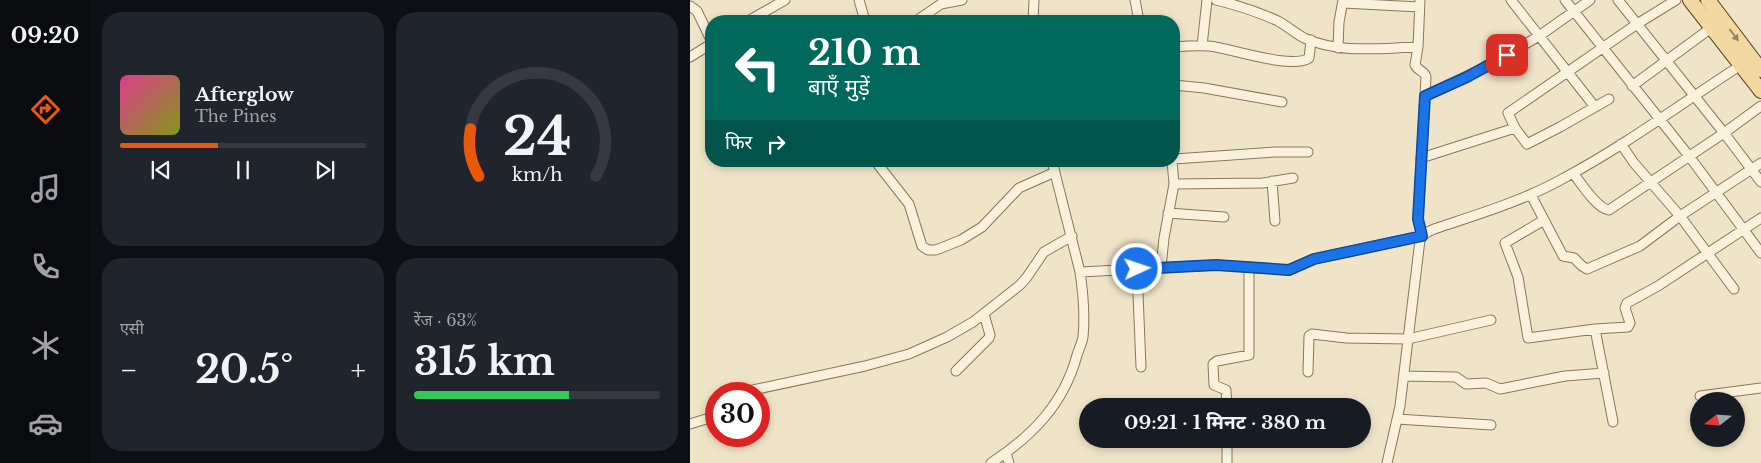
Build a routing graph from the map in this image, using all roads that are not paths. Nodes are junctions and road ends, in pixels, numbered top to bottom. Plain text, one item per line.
1 (785, 0) edge
2 (858, 0) edge
3 (962, 0) edge
4 (1034, 0) edge
5 (1134, 0) edge
6 (1207, 0) edge
7 (1216, 0) edge
8 (1511, 0) edge
9 (1565, 0) edge
10 (1590, 0) edge
11 (1618, 0) edge
12 (1676, 0) edge
13 (1690, 0) edge
14 (1708, 0) edge
15 (1343, 1) edge
16 (775, 2) edge
17 (1420, 3) edge
18 (690, 6) edge
19 (1574, 11) junction
20 (757, 15) edge
21 (863, 15) edge
22 (925, 15) edge
23 (1034, 15) edge
24 (1138, 15) edge
25 (1637, 24) junction
26 (1711, 28) junction
27 (705, 29) edge
28 (1539, 36) junction
29 (1311, 40) junction
30 (705, 46) edge
31 (1202, 46) junction
32 (1180, 47) edge
33 (1418, 47) junction
34 (1338, 48) junction
35 (1602, 48) junction
36 (690, 57) edge
37 (1666, 59) junction
38 (1741, 65) junction
39 (1761, 70) edge
40 (1567, 72) junction
41 (1180, 86) edge
42 (1632, 86) junction
43 (1761, 91) edge
44 (1425, 96) junction
45 (1694, 96) junction
46 (1609, 99) dead end
47 (1282, 102) dead end
48 (1761, 106) edge
49 (1595, 107) junction
50 (1659, 120) junction
51 (1515, 128) junction
52 (1724, 133) junction
53 (1620, 144) junction
54 (1308, 152) dead end
55 (1689, 156) junction
56 (1421, 158) junction
57 (1180, 159) edge
58 (1761, 163) edge
59 (880, 167) edge
60 (1054, 167) edge
61 (1173, 167) edge
62 (1751, 170) junction
63 (1055, 172) junction
64 (1573, 173) junction
65 (1293, 178) dead end
66 (1272, 181) junction
67 (1651, 182) junction
68 (1761, 182) edge
69 (1174, 184) junction
70 (1716, 192) junction
71 (1530, 195) junction
72 (1168, 213) junction
73 (1680, 216) junction
74 (1224, 217) dead end
75 (1761, 218) edge
76 (1544, 220) junction
77 (1275, 221) dead end
78 (1744, 230) junction
79 (1072, 236) junction
80 (1422, 236) junction
81 (1708, 253) junction
82 (1761, 253) edge
83 (1161, 267) junction
84 (1249, 267) junction
85 (1137, 269) junction
86 (1080, 272) junction
87 (1734, 289) dead end
88 (984, 314) junction
89 (1491, 320) dead end
90 (1595, 329) junction
91 (1408, 339) junction
92 (1141, 367) dead end
93 (956, 372) dead end
94 (1308, 372) dead end
95 (1604, 373) junction
96 (1404, 376) junction
97 (770, 386) edge
98 (1761, 388) edge
99 (1730, 392) edge
100 (1226, 398) edge
101 (705, 419) edge
102 (1397, 419) junction
103 (1613, 422) dead end
104 (690, 424) edge
105 (1492, 424) dead end
106 (1227, 448) edge
107 (1006, 453) junction
108 (991, 463) edge
109 (1009, 463) edge
110 (1227, 463) edge
111 (1387, 463) edge

1 - 16 street
2 - 21 street
3 - 22 street
4 - 23 street
5 - 24 street
6 - 31 street
7 - 29 street
8 - 28 street
9 - 19 street
10 - 19 street
11 - 25 street
12 - 25 street
13 - 26 main road
14 -> 39 main road
15 - 17 street
15 - 34 street
16 - 20 street
17 - 33 street
18 - 27 street
19 - 28 street
19 - 35 street
25 - 35 street
25 - 37 street
26 - 37 street
26 - 38 main road
28 - 40 street
28 - 44 street
29 - 31 street
29 - 34 street
30 - 36 street
31 - 32 street
33 - 34 street
33 - 44 street
35 - 40 street
35 - 42 street
37 - 42 street
37 - 45 street
38 - 43 main road
38 - 45 street
40 - 49 street
40 - 51 street
41 - 47 street
42 - 50 street
44 - 56 street
45 - 50 street
45 - 52 street
46 - 49 street
48 - 52 street
49 - 51 street
50 - 53 street
50 - 55 street
51 - 56 street
52 - 55 street
52 - 62 street
53 - 64 street
53 - 67 street
54 - 57 street
55 - 67 street
55 - 70 street
56 - 80 street
58 - 62 street
59 - 63 street
60 - 63 street
61 - 69 street
62 - 68 street
62 - 70 street
63 - 79 street
64 - 67 street
64 - 71 street
65 - 66 street
66 - 69 street
66 - 77 street
67 - 73 street
69 - 72 street
70 - 73 street
70 - 78 street
71 - 76 street
71 - 80 street
72 - 74 street
72 - 83 street
73 - 76 street
73 - 81 street
75 - 78 street
76 - 90 street
78 - 81 street
78 - 82 street
79 - 86 street
79 - 88 street
80 - 84 street
80 - 91 street
81 - 87 street
81 - 90 street
83 - 84 street
83 - 85 street
84 - 100 street
85 - 86 street
85 - 92 street
86 - 107 street
88 - 93 street
88 - 97 street
89 - 91 street
90 - 95 street
91 - 94 street
91 - 96 street
95 - 96 street
95 - 103 street
96 - 102 street
98 - 99 street
101 - 104 street
102 - 105 street
102 - 111 street
106 - 110 street
107 - 108 street
107 - 109 street

